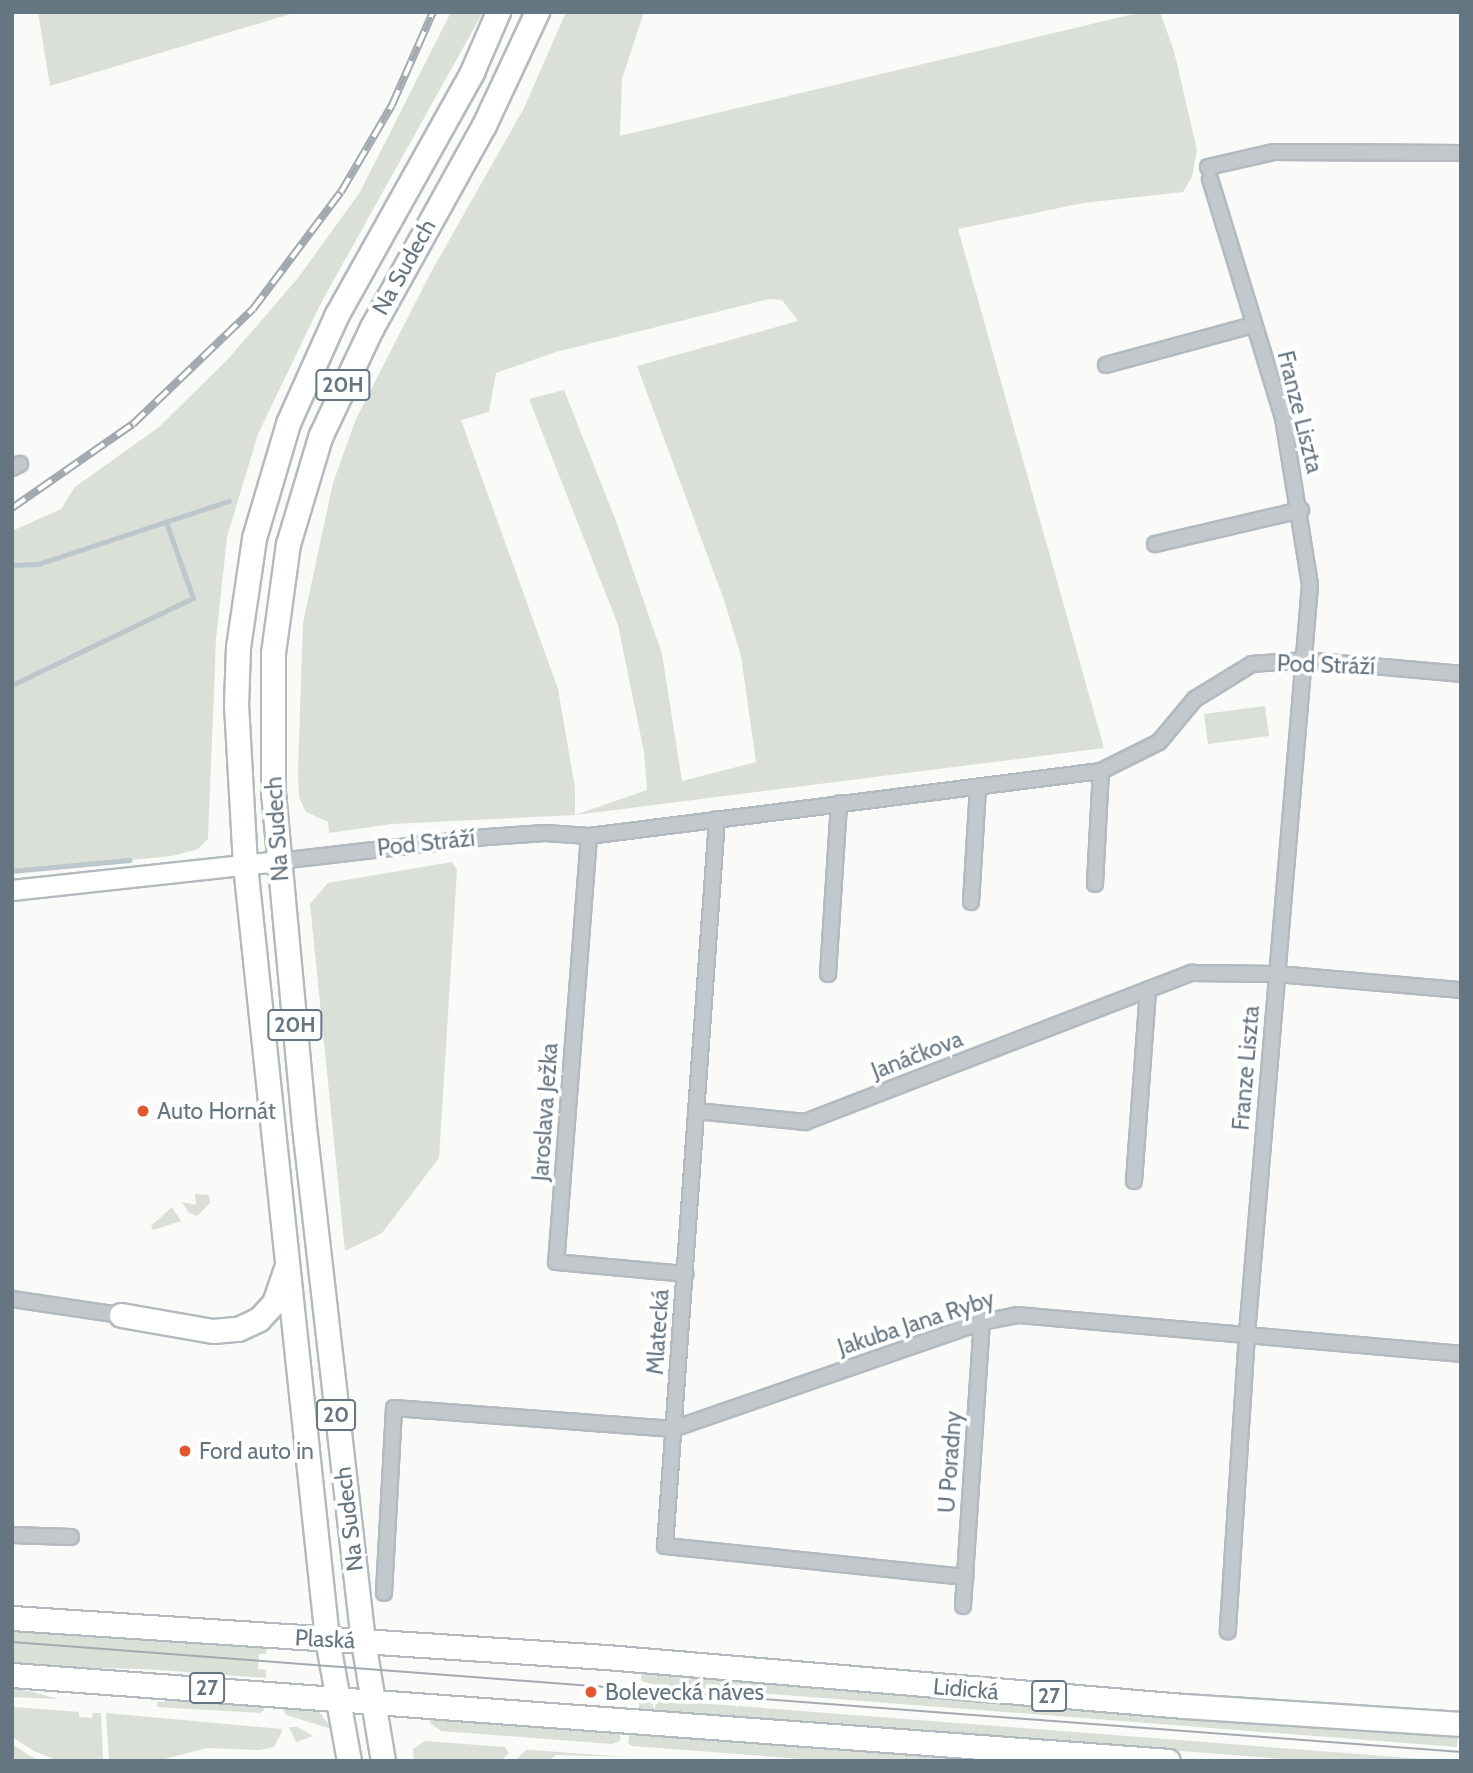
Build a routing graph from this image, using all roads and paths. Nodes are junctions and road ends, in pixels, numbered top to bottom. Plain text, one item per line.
1 (498, 12) edge
2 (537, 12) edge
3 (1461, 153) edge
4 (1253, 325) junction
5 (1106, 365) dead end
6 (1301, 510) junction
7 (1155, 544) dead end
8 (1305, 660) junction
9 (1461, 674) edge
10 (1101, 771) junction
11 (978, 787) junction
12 (839, 803) junction
13 (717, 820) junction
14 (589, 836) junction
15 (279, 861) junction
16 (245, 865) junction
17 (1095, 884) dead end
18 (12, 890) edge
19 (971, 902) dead end
20 (828, 974) dead end
21 (1277, 974) junction
22 (1147, 990) junction
23 (1461, 990) edge
24 (696, 1111) junction
25 (1134, 1181) dead end
26 (311, 1188) joint
27 (289, 1255) junction
28 (685, 1274) junction
29 (12, 1299) edge
30 (121, 1315) joint
31 (982, 1322) junction
32 (1247, 1334) junction
33 (1461, 1354) edge
34 (673, 1429) junction
35 (12, 1535) edge
36 (71, 1537) dead end
37 (965, 1577) junction
38 (384, 1593) dead end
39 (963, 1606) dead end
40 (12, 1618) edge
41 (1228, 1631) dead end
42 (327, 1639) junction
43 (363, 1642) junction
44 (639, 1661) joint
45 (12, 1675) edge
46 (335, 1696) junction
47 (371, 1700) junction
48 (1461, 1724) edge
49 (349, 1761) edge
50 (383, 1761) edge
51 (1168, 1761) edge

1 - 16 main road, Na Sudech / 20H
2 - 15 main road, Na Sudech / 20H
3 - 4 street, Franze Liszta
4 - 5 street
4 - 6 street, Franze Liszta
6 - 7 street
6 - 8 street, Franze Liszta
8 - 9 street, Pod Stráží
8 - 10 street, Pod Stráží
8 - 21 street, Franze Liszta
10 - 11 street, Pod Stráží
10 - 17 street
11 - 12 street, Pod Stráží
11 - 19 street
12 - 13 street, Pod Stráží
12 - 20 street
13 - 14 street, Pod Stráží
13 - 24 street, Mlatecká
14 - 15 street, Pod Stráží
14 - 28 street, Jaroslava Ježka
15 - 16 street, Pod Stráží
15 - 26 main road, Na Sudech / 20H
16 - 18 street, Pod Stráží
16 - 27 main road, Na Sudech / 20H
21 - 22 street, Janáčkova
21 - 23 street, Janáčkova
21 - 32 street, Franze Liszta
22 - 24 street, Janáčkova
22 - 25 street
24 - 28 street, Mlatecká
26 - 43 main road, Na Sudech / 20
27 - 30 main road
27 - 42 main road, Na Sudech / 20H
28 - 34 street, Mlatecká
29 - 30 street
31 - 32 street, Jakuba Jana Ryby
31 - 34 street, Jakuba Jana Ryby
31 - 37 street, U Poradny
32 - 33 street, Jakuba Jana Ryby
32 - 41 street, Franze Liszta
34 - 37 street, Mlatecká
34 - 38 street, Jakuba Jana Ryby
35 - 36 street
37 - 39 street, U Poradny
40 - 42 main road, Plaská / 27
42 - 43 main road, Plaská / 27
42 - 46 main road, Na Sudech
43 - 44 main road, Plaská / 27
43 - 47 main road, Na Sudech / 20
44 - 48 main road, Lidická / 27
45 - 46 main road, 27
46 - 47 main road, 27
46 - 49 main road, Na Sudech
47 - 50 main road, 20
47 - 51 main road, 27

